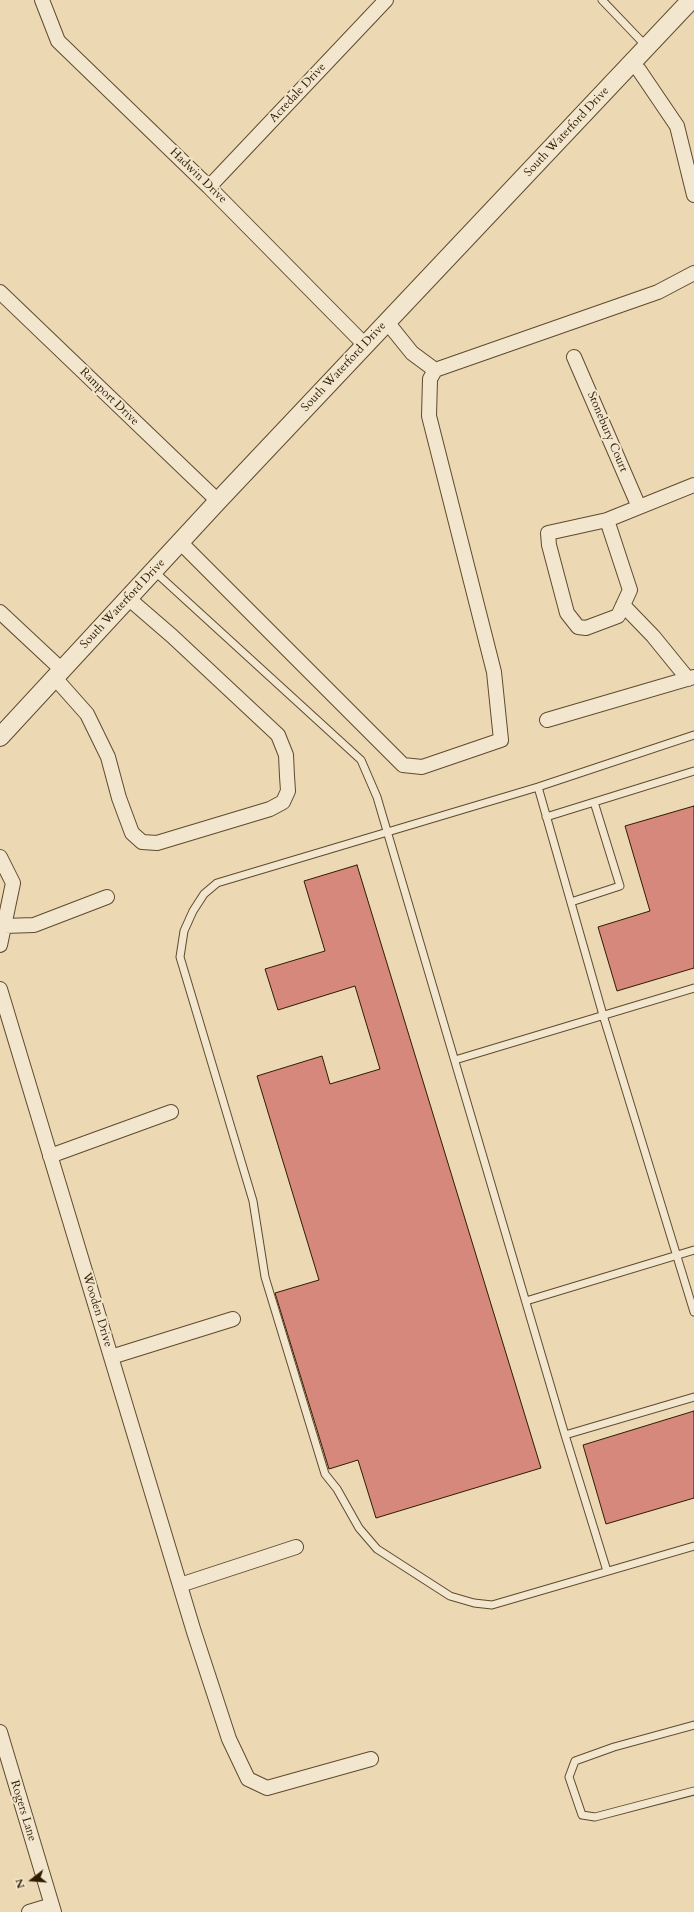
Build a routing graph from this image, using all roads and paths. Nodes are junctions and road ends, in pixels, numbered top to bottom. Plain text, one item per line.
1 (42, 0) edge
2 (386, 0) edge
3 (602, 0) edge
4 (691, 0) edge
5 (647, 47) junction
6 (631, 64) junction
7 (209, 187) junction
8 (694, 195) edge
9 (694, 273) edge
10 (0, 292) edge
11 (387, 322) junction
12 (366, 345) junction
13 (574, 357) dead end
14 (435, 370) junction
15 (694, 485) edge
16 (218, 501) junction
17 (639, 507) junction
18 (607, 520) junction
19 (180, 542) junction
20 (154, 571) junction
21 (128, 598) junction
22 (623, 605) junction
23 (0, 612) edge
24 (58, 674) junction
25 (691, 678) edge
26 (547, 720) dead end
27 (694, 735) edge
28 (0, 737) edge
29 (694, 771) edge
30 (538, 787) junction
31 (594, 802) junction
32 (546, 817) junction
33 (387, 831) junction
34 (0, 856) edge
35 (107, 897) dead end
36 (571, 902) junction
37 (4, 926) junction
38 (0, 945) edge
39 (694, 988) edge
40 (0, 989) edge
41 (603, 1015) junction
42 (454, 1060) junction
43 (171, 1112) dead end
44 (50, 1156) junction
45 (694, 1250) edge
46 (677, 1255) junction
47 (526, 1301) junction
48 (694, 1312) edge
49 (233, 1319) dead end
50 (111, 1357) junction
51 (694, 1397) edge
52 (565, 1435) junction
53 (694, 1546) edge
54 (296, 1547) dead end
55 (607, 1571) junction
56 (180, 1585) junction
57 (694, 1724) edge
58 (0, 1732) edge
59 (371, 1760) dead end
60 (694, 1791) edge
61 (53, 1909) edge
62 (29, 1912) edge

1 - 7 street, Hadwin Drive
2 - 7 street, Acredale Drive
3 - 5 lane
4 - 5 street, South Waterford Drive
5 - 6 street, South Waterford Drive
6 - 8 street
6 - 11 street, South Waterford Drive
7 - 12 street, Hadwin Drive
9 - 14 street
10 - 16 street, Ramport Drive
11 - 12 street, South Waterford Drive
11 - 14 street
12 - 16 street, South Waterford Drive
13 - 17 street, Stonebury Court
14 - 19 street
15 - 17 street
16 - 19 street, South Waterford Drive
17 - 18 street
18 - 22 street
18 - 22 street
19 - 20 street, South Waterford Drive
20 - 21 street, South Waterford Drive
20 - 33 lane
21 - 24 street, South Waterford Drive
21 - 24 street
22 - 25 street
23 - 24 street
24 - 28 street, South Waterford Drive
25 - 26 street
27 - 30 lane
29 - 31 lane
30 - 32 lane
30 - 33 lane
31 - 32 lane
31 - 36 lane
32 - 36 lane
33 - 42 lane
33 - 55 lane
34 - 37 street
35 - 37 street
36 - 41 lane
37 - 38 street
39 - 41 lane
40 - 44 street, Wooden Drive
41 - 42 lane
41 - 46 lane
42 - 47 lane
43 - 44 street
44 - 50 street, Wooden Drive
45 - 46 lane
46 - 47 lane
46 - 48 lane
47 - 52 lane
49 - 50 street
50 - 56 street, Wooden Drive
51 - 52 lane
52 - 55 lane
53 - 55 lane
54 - 56 street
56 - 59 street, Wooden Drive
57 - 60 lane
58 - 61 street, Rogers Lane
61 - 62 street

